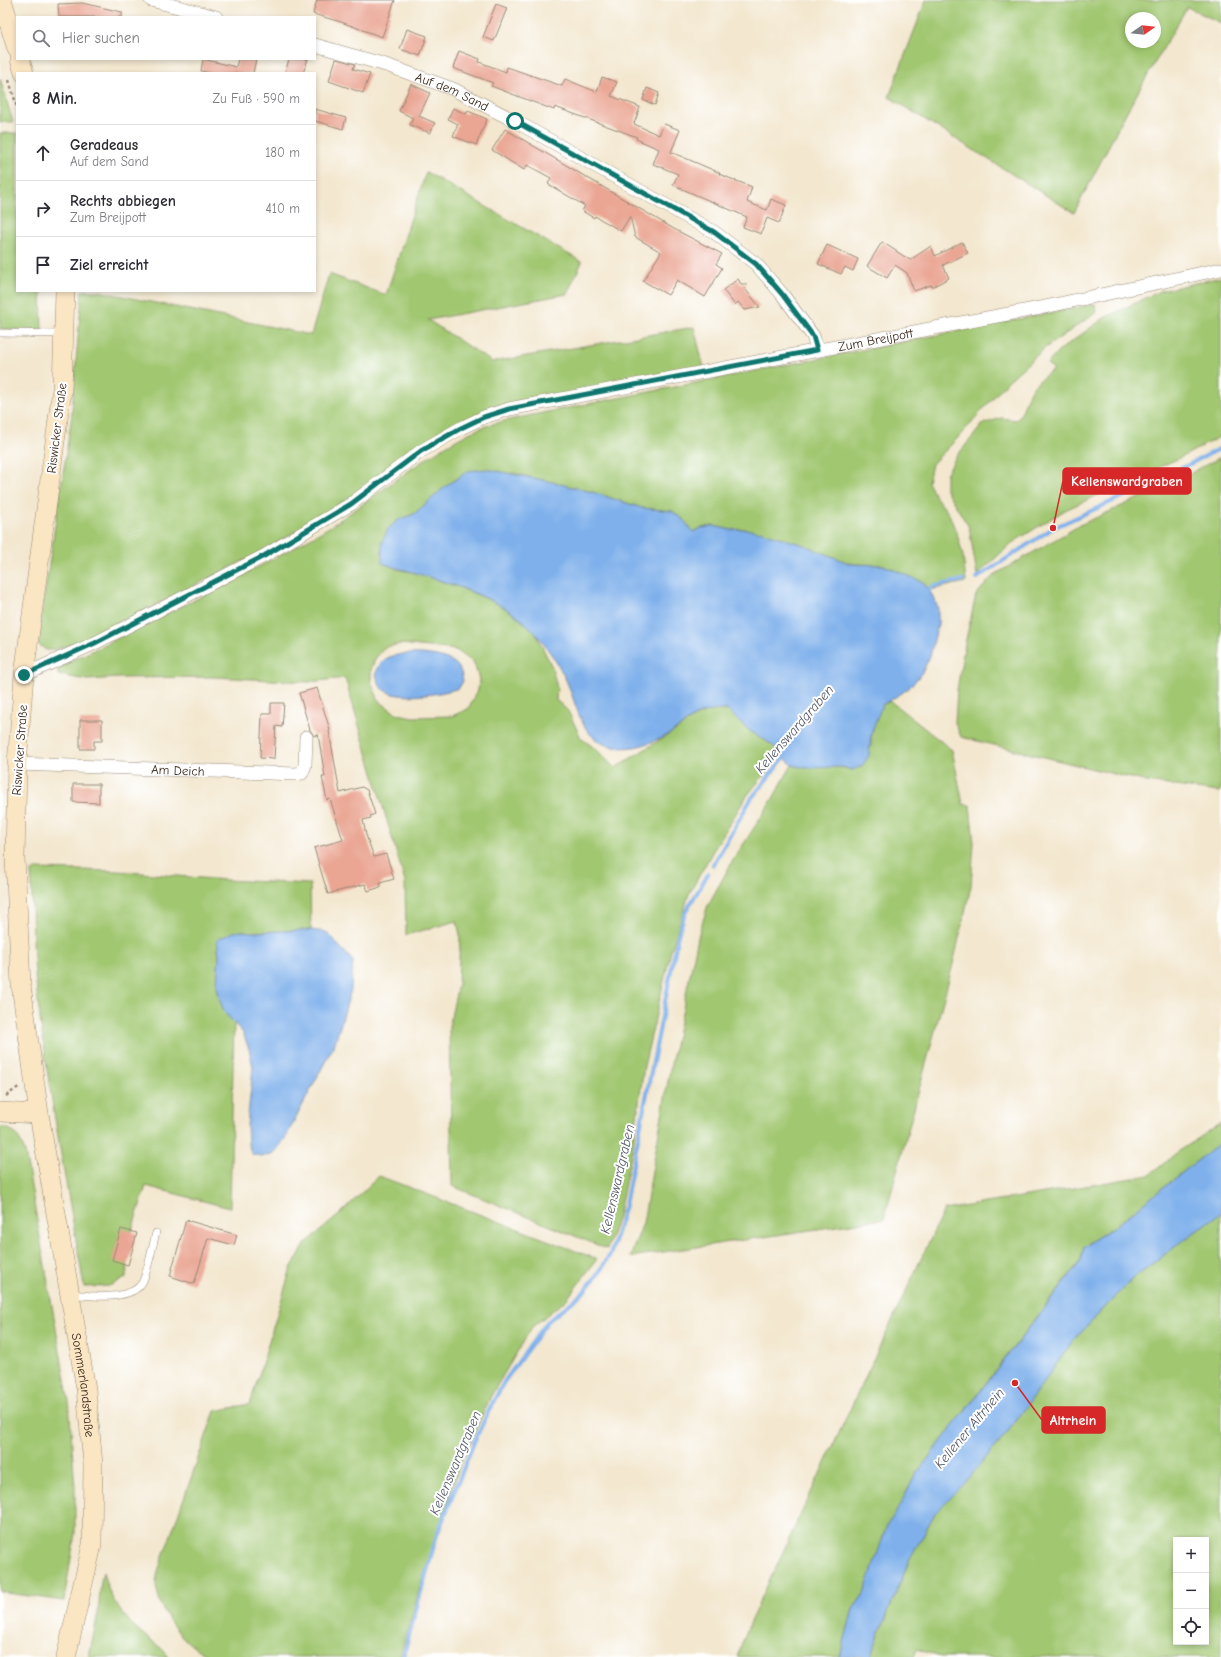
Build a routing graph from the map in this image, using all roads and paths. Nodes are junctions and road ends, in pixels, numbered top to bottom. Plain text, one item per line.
1 (2, 0) edge
2 (151, 0) edge
3 (212, 16) edge
4 (316, 45) edge
5 (16, 46) edge
6 (20, 60) edge
7 (24, 72) edge
8 (1221, 269) edge
9 (65, 292) edge
10 (0, 332) edge
11 (64, 334) junction
12 (817, 350) junction
13 (24, 675) junction
14 (306, 737) dead end
15 (17, 764) junction
16 (20, 1086) dead end
17 (0, 1097) edge
18 (0, 1112) edge
19 (39, 1114) junction
20 (156, 1233) dead end
21 (70, 1294) junction
22 (66, 1657) edge

1 - 5 street
2 - 3 street
4 - 12 street, Auf dem Sand
6 - 7 street
8 - 12 street, Zum Breijpott
9 - 11 street, Riswicker Straße
10 - 11 lane
11 - 13 street, Riswicker Straße
12 - 13 street, Zum Breijpott
13 - 15 street, Riswicker Straße
14 - 15 street, Am Deich
15 - 19 street, Riswicker Straße
16 - 17 path
18 - 19 street
19 - 21 street, Sommerlandstraße
20 - 21 lane
21 - 22 street, Sommerlandstraße

